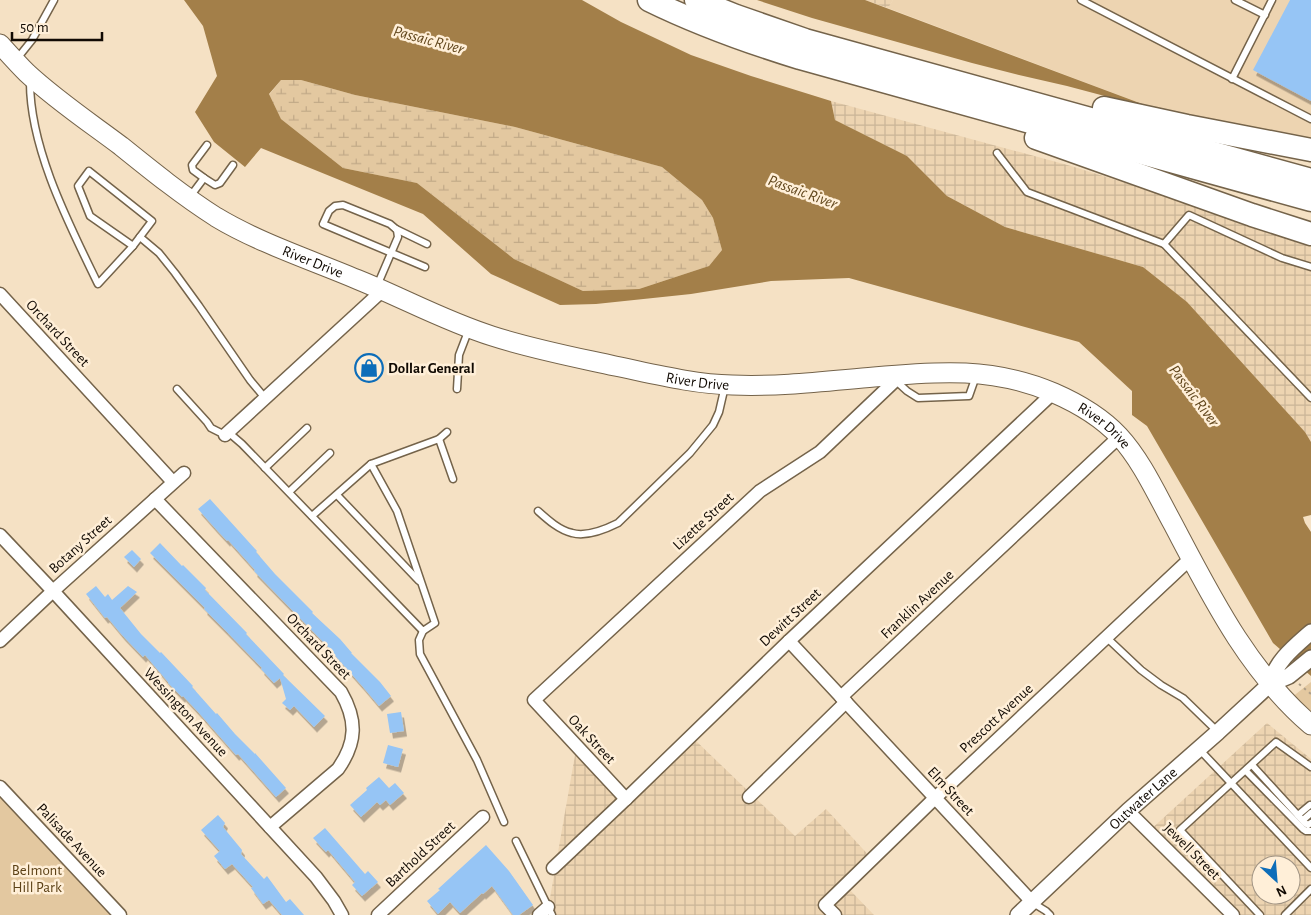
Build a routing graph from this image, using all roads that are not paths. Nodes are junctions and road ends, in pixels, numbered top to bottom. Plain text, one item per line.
1 (54, 0) edge
2 (649, 0) edge
3 (696, 0) edge
4 (1081, 0) edge
5 (1236, 0) edge
6 (1272, 0) edge
7 (1264, 15) junction
8 (768, 38) junction
9 (0, 44) edge
10 (16, 61) junction
11 (30, 75) junction
12 (1232, 79) junction
13 (1311, 119) edge
14 (207, 145) dead end
15 (1311, 150) edge
16 (998, 153) dead end
17 (233, 166) dead end
18 (204, 178) junction
19 (1311, 180) edge
20 (189, 199) junction
21 (1311, 200) edge
22 (396, 229) junction
23 (1311, 234) edge
24 (140, 237) junction
25 (427, 244) dead end
26 (1164, 244) junction
27 (132, 246) junction
28 (391, 254) junction
29 (425, 267) dead end
30 (1311, 267) edge
31 (379, 288) junction
32 (0, 294) edge
33 (470, 328) junction
34 (977, 374) junction
35 (898, 377) junction
36 (725, 385) junction
37 (457, 389) dead end
38 (177, 390) dead end
39 (1053, 393) junction
40 (265, 398) junction
41 (1311, 398) edge
42 (306, 428) dead end
43 (447, 432) dead end
44 (227, 434) junction
45 (1120, 437) junction
46 (439, 439) junction
47 (330, 453) dead end
48 (371, 464) junction
49 (265, 468) junction
50 (184, 472) dead end
51 (454, 479) dead end
52 (173, 482) junction
53 (289, 492) junction
54 (337, 494) junction
55 (154, 499) junction
56 (538, 511) dead end
57 (312, 516) junction
58 (0, 535) edge
59 (1191, 558) junction
60 (422, 584) junction
61 (53, 591) junction
62 (423, 631) junction
63 (1311, 632) edge
64 (1106, 637) junction
65 (0, 641) edge
66 (789, 641) junction
67 (1311, 658) edge
68 (1270, 684) junction
69 (534, 700) joint
70 (843, 700) junction
71 (1311, 725) edge
72 (1218, 732) junction
73 (1198, 748) junction
74 (1252, 765) junction
75 (1311, 767) edge
76 (1246, 771) junction
77 (1232, 783) junction
78 (0, 787) edge
79 (749, 796) dead end
80 (935, 798) junction
81 (626, 799) junction
82 (1310, 805) edge
83 (1128, 811) junction
84 (1311, 813) edge
85 (483, 817) dead end
86 (1301, 818) junction
87 (504, 822) dead end
88 (1311, 823) edge
89 (270, 827) junction
90 (1311, 831) edge
91 (516, 841) dead end
92 (553, 868) dead end
93 (1311, 868) edge
94 (1311, 889) edge
95 (1032, 902) junction
96 (546, 912) edge
97 (1228, 913) edge
98 (120, 915) edge
99 (342, 915) edge
100 (378, 915) edge
101 (835, 915) edge
102 (1018, 915) edge
103 (1050, 915) edge
104 (1260, 915) edge
105 (1284, 915) edge

1 - 10 lane
2 - 8 highway
3 - 8 highway
4 - 12 lane
5 - 7 lane
6 - 7 lane
7 - 12 lane
8 - 15 highway
8 - 19 highway
8 - 21 highway
8 - 23 highway
9 - 10 main road, River Drive
10 - 11 main road, River Drive
11 - 20 main road, River Drive
11 - 27 lane
12 - 13 lane
14 - 18 lane
16 - 26 lane
17 - 18 lane
18 - 20 lane
20 - 31 main road, River Drive
22 - 25 lane
22 - 28 lane
22 - 28 lane
24 - 27 lane
24 - 27 lane
24 - 40 lane
26 - 30 lane
26 - 41 lane
28 - 29 lane
28 - 31 lane
31 - 33 main road, River Drive
31 - 40 street
32 - 52 street, Orchard Street
33 - 36 main road, River Drive
33 - 37 lane
34 - 35 main road, River Drive
34 - 35 lane
34 - 39 main road, River Drive
35 - 36 main road, River Drive
35 - 69 street, Lizette Street
36 - 56 lane
38 - 44 lane
39 - 45 main road, River Drive
39 - 66 street, Dewitt Street
40 - 44 street
42 - 49 lane
43 - 46 lane
44 - 49 lane
45 - 59 main road, River Drive
45 - 70 street, Franklin Avenue
46 - 48 lane
46 - 51 lane
47 - 53 lane
48 - 54 lane
48 - 60 lane
49 - 53 lane
50 - 52 street, Botany Street
52 - 55 street, Botany Street
53 - 57 lane
54 - 57 lane
54 - 60 lane
55 - 61 street, Botany Street
55 - 89 street, Orchard Street
57 - 62 lane
58 - 61 street, Wessington Avenue
59 - 64 street, Prescott Avenue
59 - 68 main road, River Drive
60 - 62 lane
61 - 65 street, Botany Street
61 - 89 street, Wessington Avenue
62 - 87 lane
63 - 68 street, Outwater Lane
64 - 72 lane
64 - 80 street, Prescott Avenue
66 - 70 street, Elm Street
66 - 81 street, Dewitt Street
67 - 68 street, Outwater Lane
68 - 71 main road, River Drive
68 - 72 street, Outwater Lane
69 - 81 street, Oak Street
70 - 79 street, Franklin Avenue
70 - 80 street, Elm Street
72 - 73 street, Outwater Lane
73 - 77 lane
73 - 83 street, Outwater Lane
74 - 75 lane
74 - 76 lane
74 - 86 lane
76 - 77 lane
76 - 90 lane
77 - 93 lane
77 - 104 lane
78 - 98 street, Palisade Avenue
80 - 95 street, Elm Street
80 - 101 street, Prescott Avenue
81 - 92 street, Dewitt Street
82 - 86 lane
83 - 95 street, Outwater Lane
83 - 97 street, Jewell Street
84 - 86 lane
85 - 100 street, Barthold Street
86 - 88 lane
89 - 99 street, Wessington Avenue
91 - 96 lane
94 - 105 lane
95 - 102 street, Outwater Lane
95 - 103 lane

